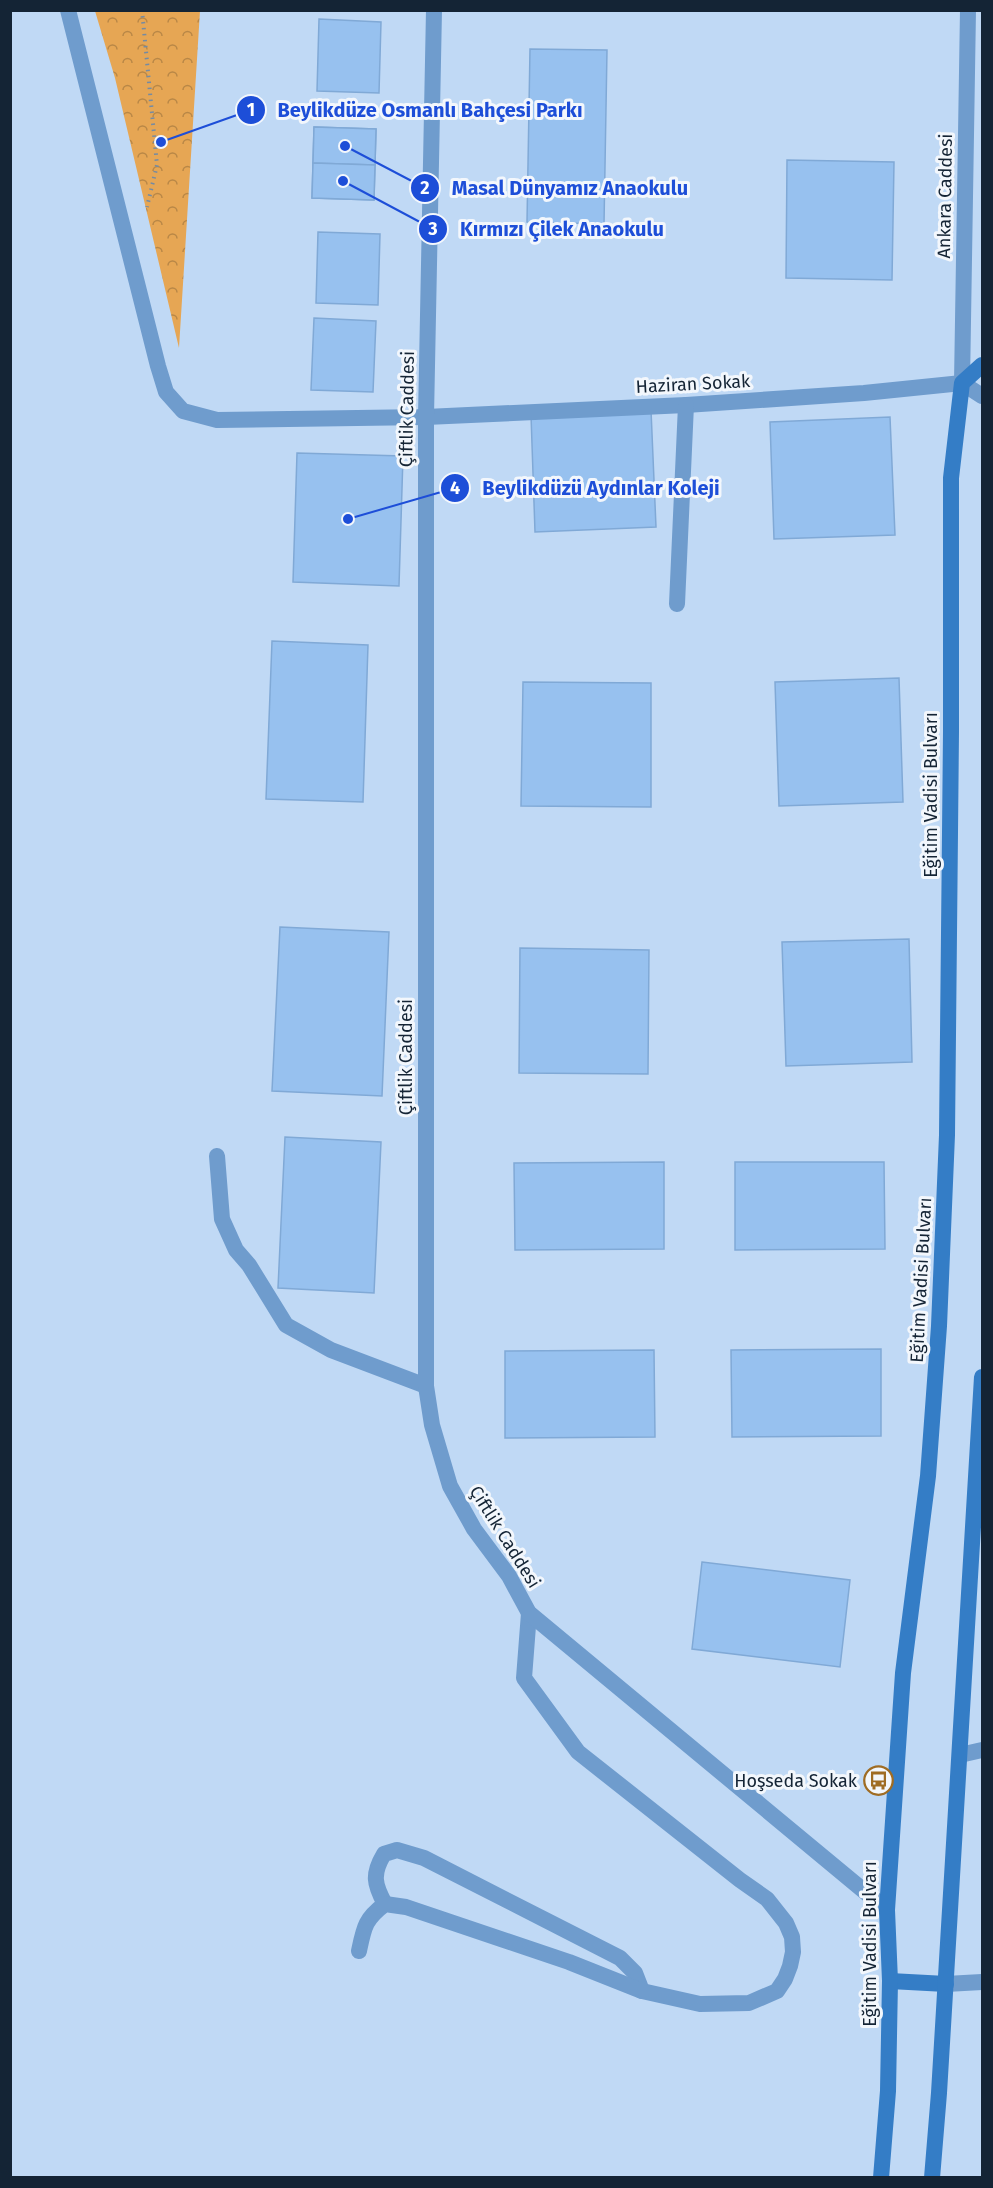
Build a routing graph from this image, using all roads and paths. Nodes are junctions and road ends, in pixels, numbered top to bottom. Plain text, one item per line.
1 (68, 10) edge
2 (142, 10) edge
3 (434, 10) edge
4 (968, 10) edge
5 (147, 207) dead end
6 (982, 365) edge
7 (962, 383) junction
8 (982, 396) edge
9 (686, 405) junction
10 (426, 417) junction
11 (677, 604) dead end
12 (217, 1156) dead end
13 (982, 1377) edge
14 (426, 1386) junction
15 (979, 1495) edge
16 (529, 1613) junction
17 (982, 1750) edge
18 (960, 1755) junction
19 (385, 1904) junction
20 (887, 1910) junction
21 (359, 1951) dead end
22 (890, 1982) junction
23 (982, 1982) edge
24 (946, 1984) junction
25 (642, 1991) junction
26 (881, 2178) edge
27 (932, 2178) edge

1 - 10 street, Haziran Sokak
2 - 5 path
3 - 10 street, Çiftlik Caddesi
4 - 7 street, Ankara Caddesi
6 - 7 main road
7 - 8 street
7 - 9 street, Haziran Sokak
7 - 20 main road, Eğitim Vadisi Bulvarı
9 - 10 street, Haziran Sokak
9 - 11 street
10 - 14 street, Çiftlik Caddesi
12 - 14 street
13 - 15 main road
14 - 16 street, Çiftlik Caddesi
15 - 18 main road
16 - 20 street, Çiftlik Caddesi
16 - 25 street
17 - 18 street
18 - 24 main road
19 - 21 street
19 - 25 street
19 - 25 street
20 - 22 main road, Eğitim Vadisi Bulvarı
22 - 24 main road
22 - 26 main road, Eğitim Vadisi Bulvarı
23 - 24 street
24 - 27 main road

